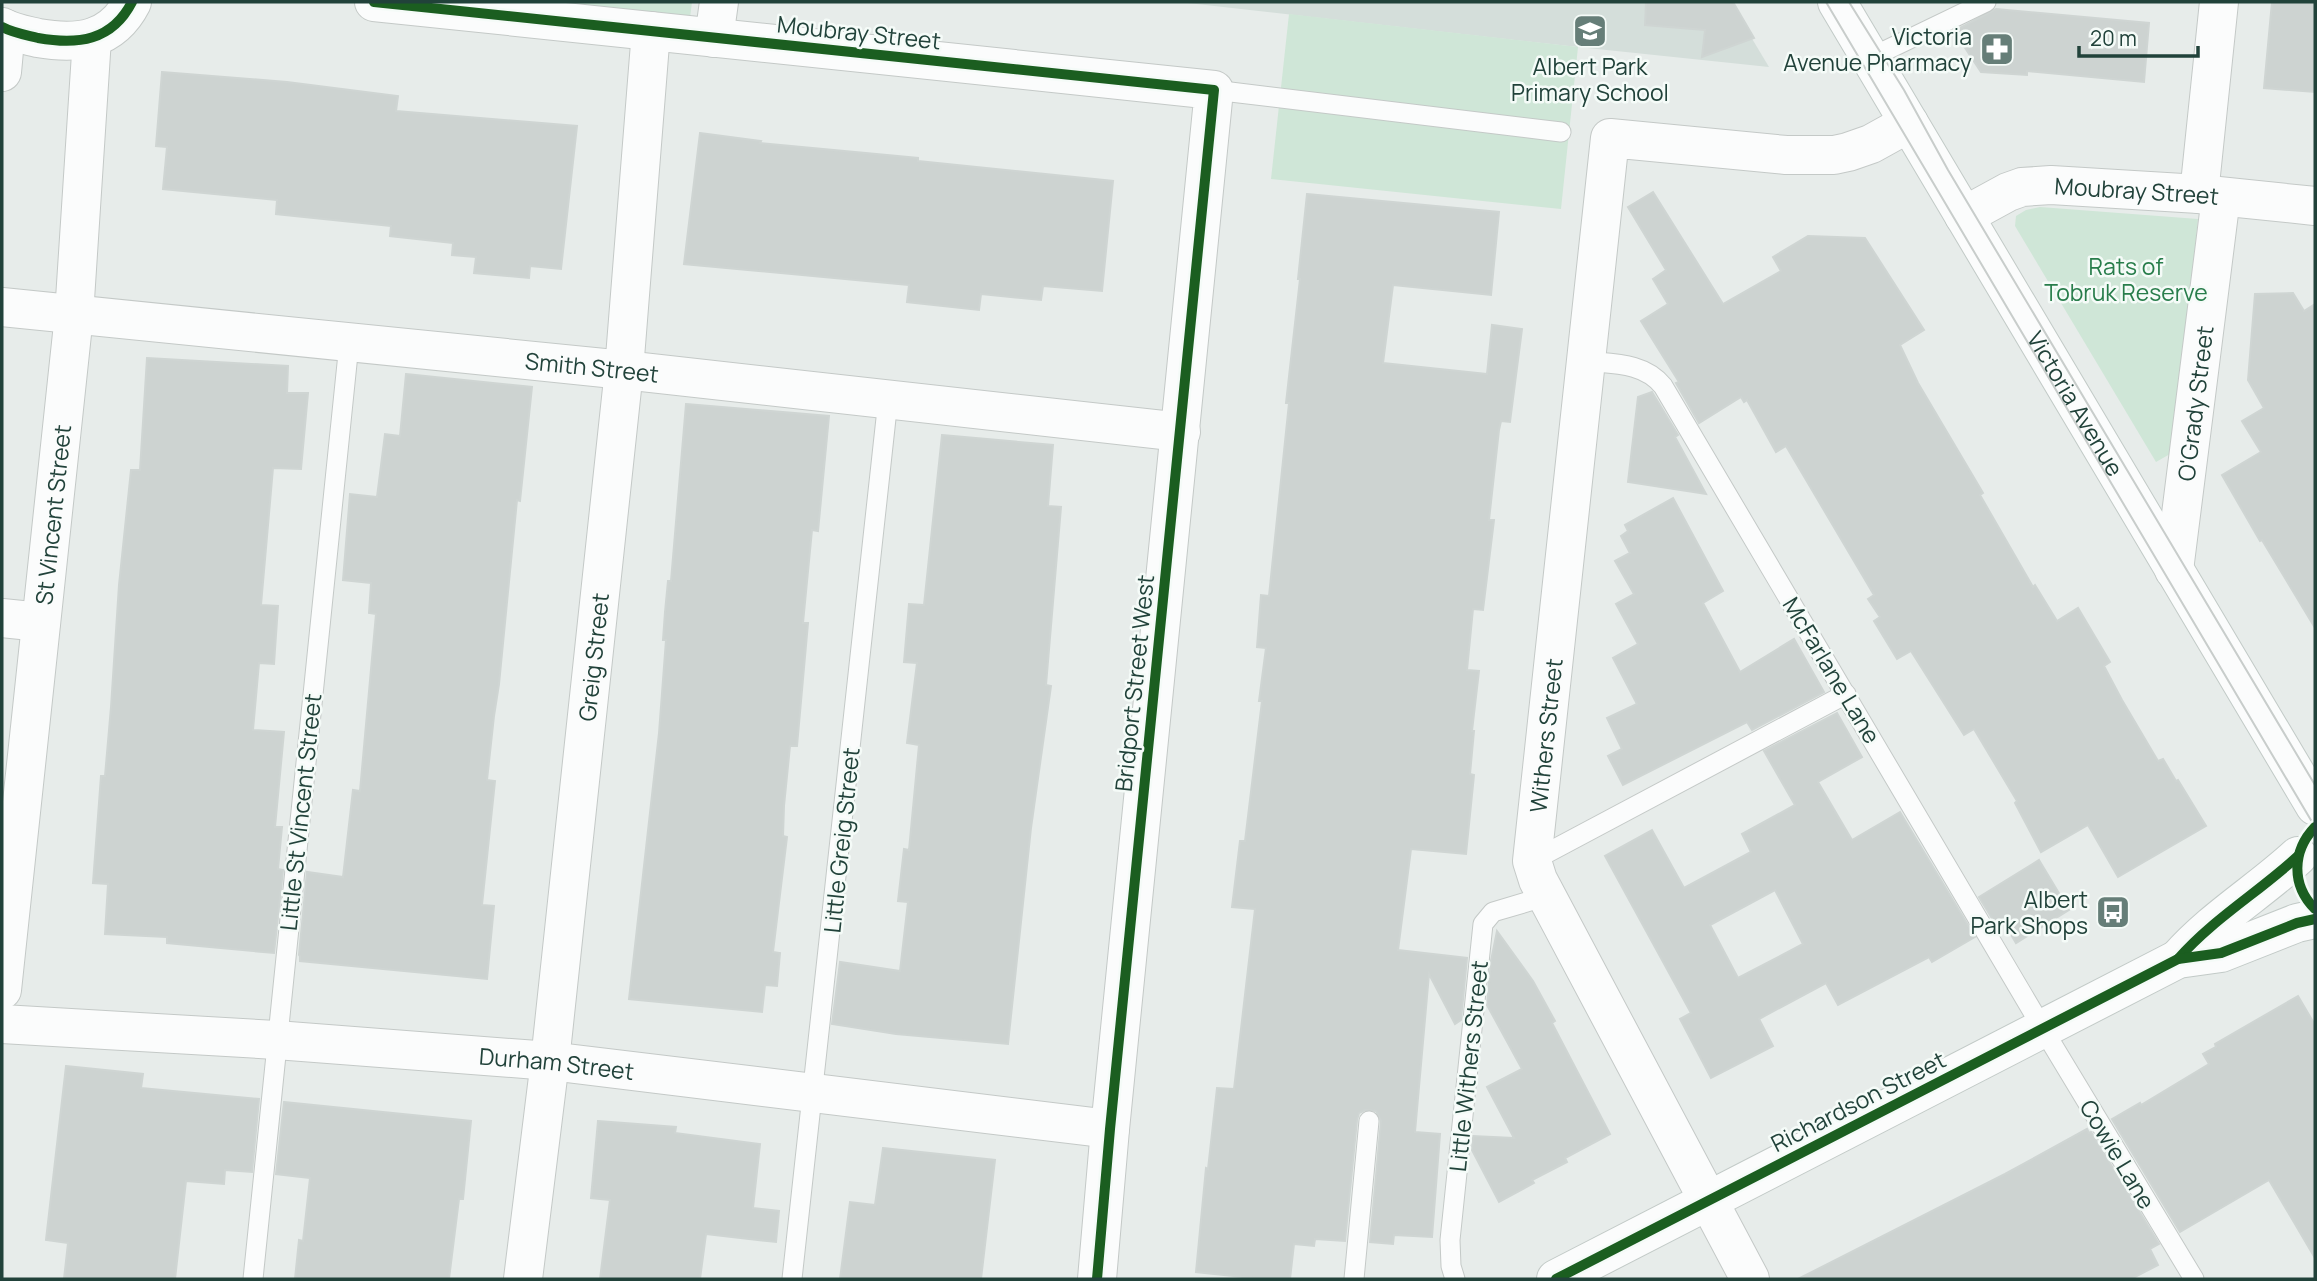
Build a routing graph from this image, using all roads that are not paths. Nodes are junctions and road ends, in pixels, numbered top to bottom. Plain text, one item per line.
1 (132, 2) edge
2 (374, 2) edge
3 (1837, 2) edge
4 (1986, 2) edge
5 (2219, 2) edge
6 (463, 6) edge
7 (716, 20) edge
8 (4, 28) edge
9 (651, 31) junction
10 (92, 38) junction
11 (1870, 58) junction
12 (2, 72) edge
13 (1214, 90) junction
14 (1909, 123) junction
15 (1561, 132) dead end
16 (2210, 195) junction
17 (2315, 206) edge
18 (1964, 216) junction
19 (2, 307) edge
20 (74, 315) junction
21 (349, 344) junction
22 (1585, 361) junction
23 (624, 370) junction
24 (888, 400) junction
25 (1181, 432) junction
26 (2174, 570) junction
27 (2, 618) edge
28 (41, 622) junction
29 (1846, 694) junction
30 (2315, 806) edge
31 (2306, 842) edge
32 (1532, 862) junction
33 (1547, 896) junction
34 (2315, 909) edge
35 (2315, 919) edge
36 (2178, 960) junction
37 (2, 989) edge
38 (2, 1024) edge
39 (2043, 1029) junction
40 (276, 1041) junction
41 (550, 1061) junction
42 (814, 1091) junction
43 (1369, 1121) dead end
44 (1110, 1129) junction
45 (1709, 1200) junction
46 (253, 1279) edge
47 (523, 1279) edge
48 (792, 1279) edge
49 (1097, 1279) edge
50 (1354, 1279) edge
51 (1455, 1279) edge
52 (1556, 1279) edge
53 (1750, 1279) edge
54 (2194, 1279) edge

1 - 10 street
2 - 6 street, Moubray Street
3 - 11 street, Victoria Avenue
4 - 11 lane
5 - 16 street, O'Grady Street
6 - 9 street, Moubray Street
7 - 9 street, Moubray Street
7 - 13 street, Moubray Street
8 - 10 street
8 - 12 street
9 - 23 street, Greig Street
10 - 20 street, St Vincent Street
11 - 14 street, Victoria Avenue
13 - 15 lane
13 - 25 street, Bridport Street West
14 - 18 street, Victoria Avenue
14 - 22 street, Withers Street
16 - 17 street, Moubray Street
16 - 18 street, Moubray Street
16 - 26 street, O'Grady Street
18 - 26 street, Victoria Avenue
19 - 20 street, Smith Street
20 - 21 street, Smith Street
20 - 28 street, St Vincent Street
21 - 23 street, Smith Street
21 - 40 lane, Little St Vincent Street
22 - 29 lane, McFarlane Lane
22 - 32 street, Withers Street
23 - 24 street, Smith Street
23 - 41 street, Greig Street
24 - 25 street, Smith Street
24 - 42 lane, Little Greig Street
25 - 44 street, Bridport Street West
26 - 30 street, Victoria Avenue
27 - 28 street
28 - 37 street, St Vincent Street
29 - 32 lane
29 - 39 lane, McFarlane Lane
31 - 34 street
31 - 36 street, Richardson Street
32 - 33 street, Withers Street
33 - 45 street, Withers Street
33 - 51 lane, Little Withers Street
35 - 36 street, Richardson Street
36 - 39 street, Richardson Street
38 - 40 street, Durham Street
39 - 45 street, Richardson Street
39 - 54 lane, Cowie Lane
40 - 41 street, Durham Street
40 - 46 lane, Little St Vincent Street
41 - 42 street, Durham Street
41 - 47 street, Greig Street
42 - 44 street, Durham Street
42 - 48 lane, Little Greig Street
43 - 50 lane
44 - 49 street, Bridport Street West
45 - 52 street, Richardson Street
45 - 53 street, Withers Street

